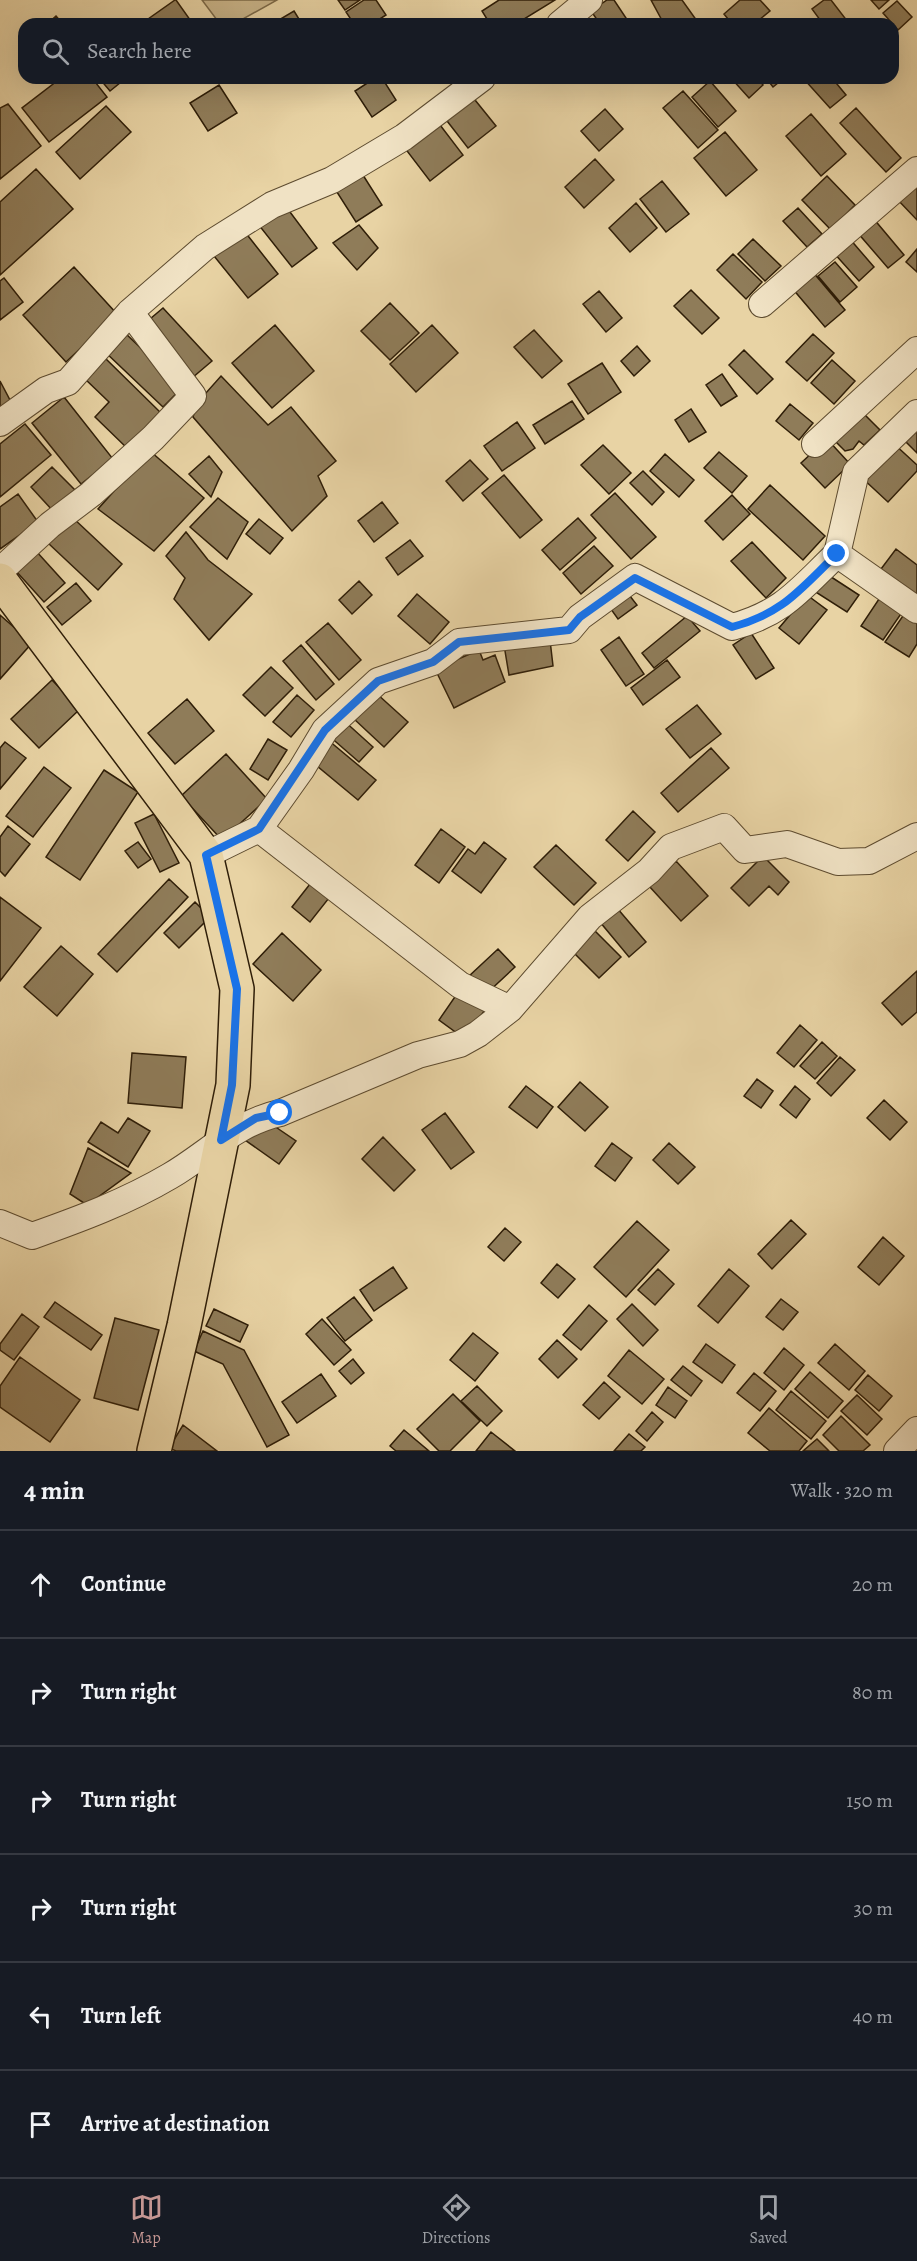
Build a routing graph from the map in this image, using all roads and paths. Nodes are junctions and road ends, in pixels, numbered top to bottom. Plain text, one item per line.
1 (589, 0) edge
2 (567, 18) edge
3 (474, 84) edge
4 (917, 170) edge
5 (762, 304) dead end
6 (130, 312) junction
7 (917, 350) edge
8 (917, 413) edge
9 (0, 423) edge
10 (815, 444) dead end
11 (837, 554) junction
12 (0, 579) edge
13 (917, 610) edge
14 (259, 829) junction
15 (917, 836) edge
16 (206, 855) junction
17 (510, 1009) junction
18 (221, 1140) junction
19 (0, 1223) edge
20 (917, 1430) edge
21 (154, 1451) edge
22 (897, 1451) edge

1 - 2 street
3 - 6 street
4 - 5 street
6 - 9 street
6 - 12 street
7 - 10 street
8 - 11 street
11 - 13 street
11 - 14 street
12 - 16 main road
14 - 16 street
14 - 17 street
15 - 17 street
16 - 18 main road
17 - 18 street
18 - 19 street
18 - 21 main road
20 - 22 street

